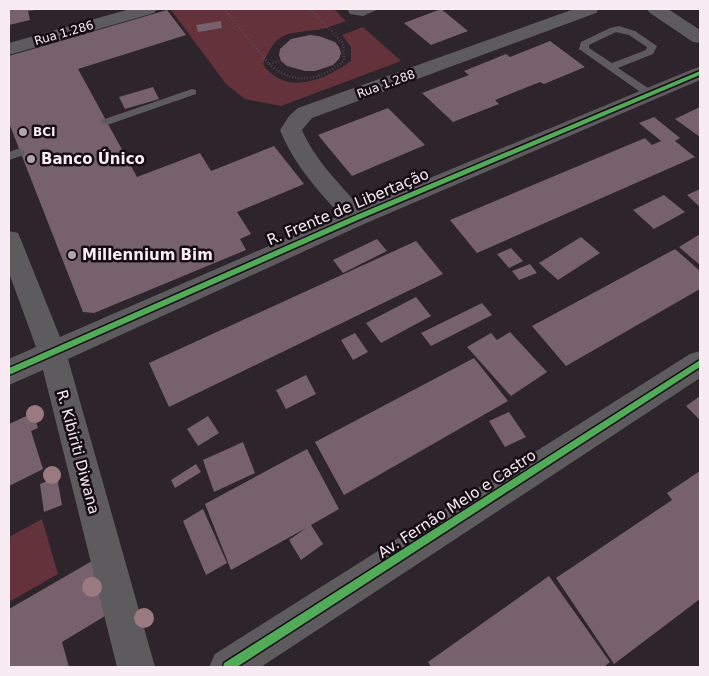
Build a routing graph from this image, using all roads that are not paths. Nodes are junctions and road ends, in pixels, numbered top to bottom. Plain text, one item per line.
1 (148, 9) edge
2 (351, 9) edge
3 (375, 9) edge
4 (590, 9) edge
5 (656, 9) edge
6 (700, 38) edge
7 (9, 49) edge
8 (611, 67) junction
9 (700, 73) edge
10 (192, 92) dead end
11 (650, 94) junction
12 (106, 122) dead end
13 (356, 218) junction
14 (9, 240) edge
15 (52, 352) junction
16 (700, 363) edge
17 (9, 372) edge
18 (136, 667) edge
19 (228, 667) edge

1 - 7 street, Rua 1.286
2 - 3 lane
4 - 13 street, Rua 1.288
5 - 6 street
8 - 8 lane
8 - 11 lane
9 - 11 street, R. Frente de Libertação
10 - 12 lane
11 - 13 street, R. Frente de Libertação
13 - 15 street, R. Frente de Libertação
14 - 15 street, R. Kibiriti Diwana
15 - 17 street, R. Frente de Libertação
15 - 18 street, R. Kibiriti Diwana
16 - 19 street, Av. Fernão Melo e Castro

